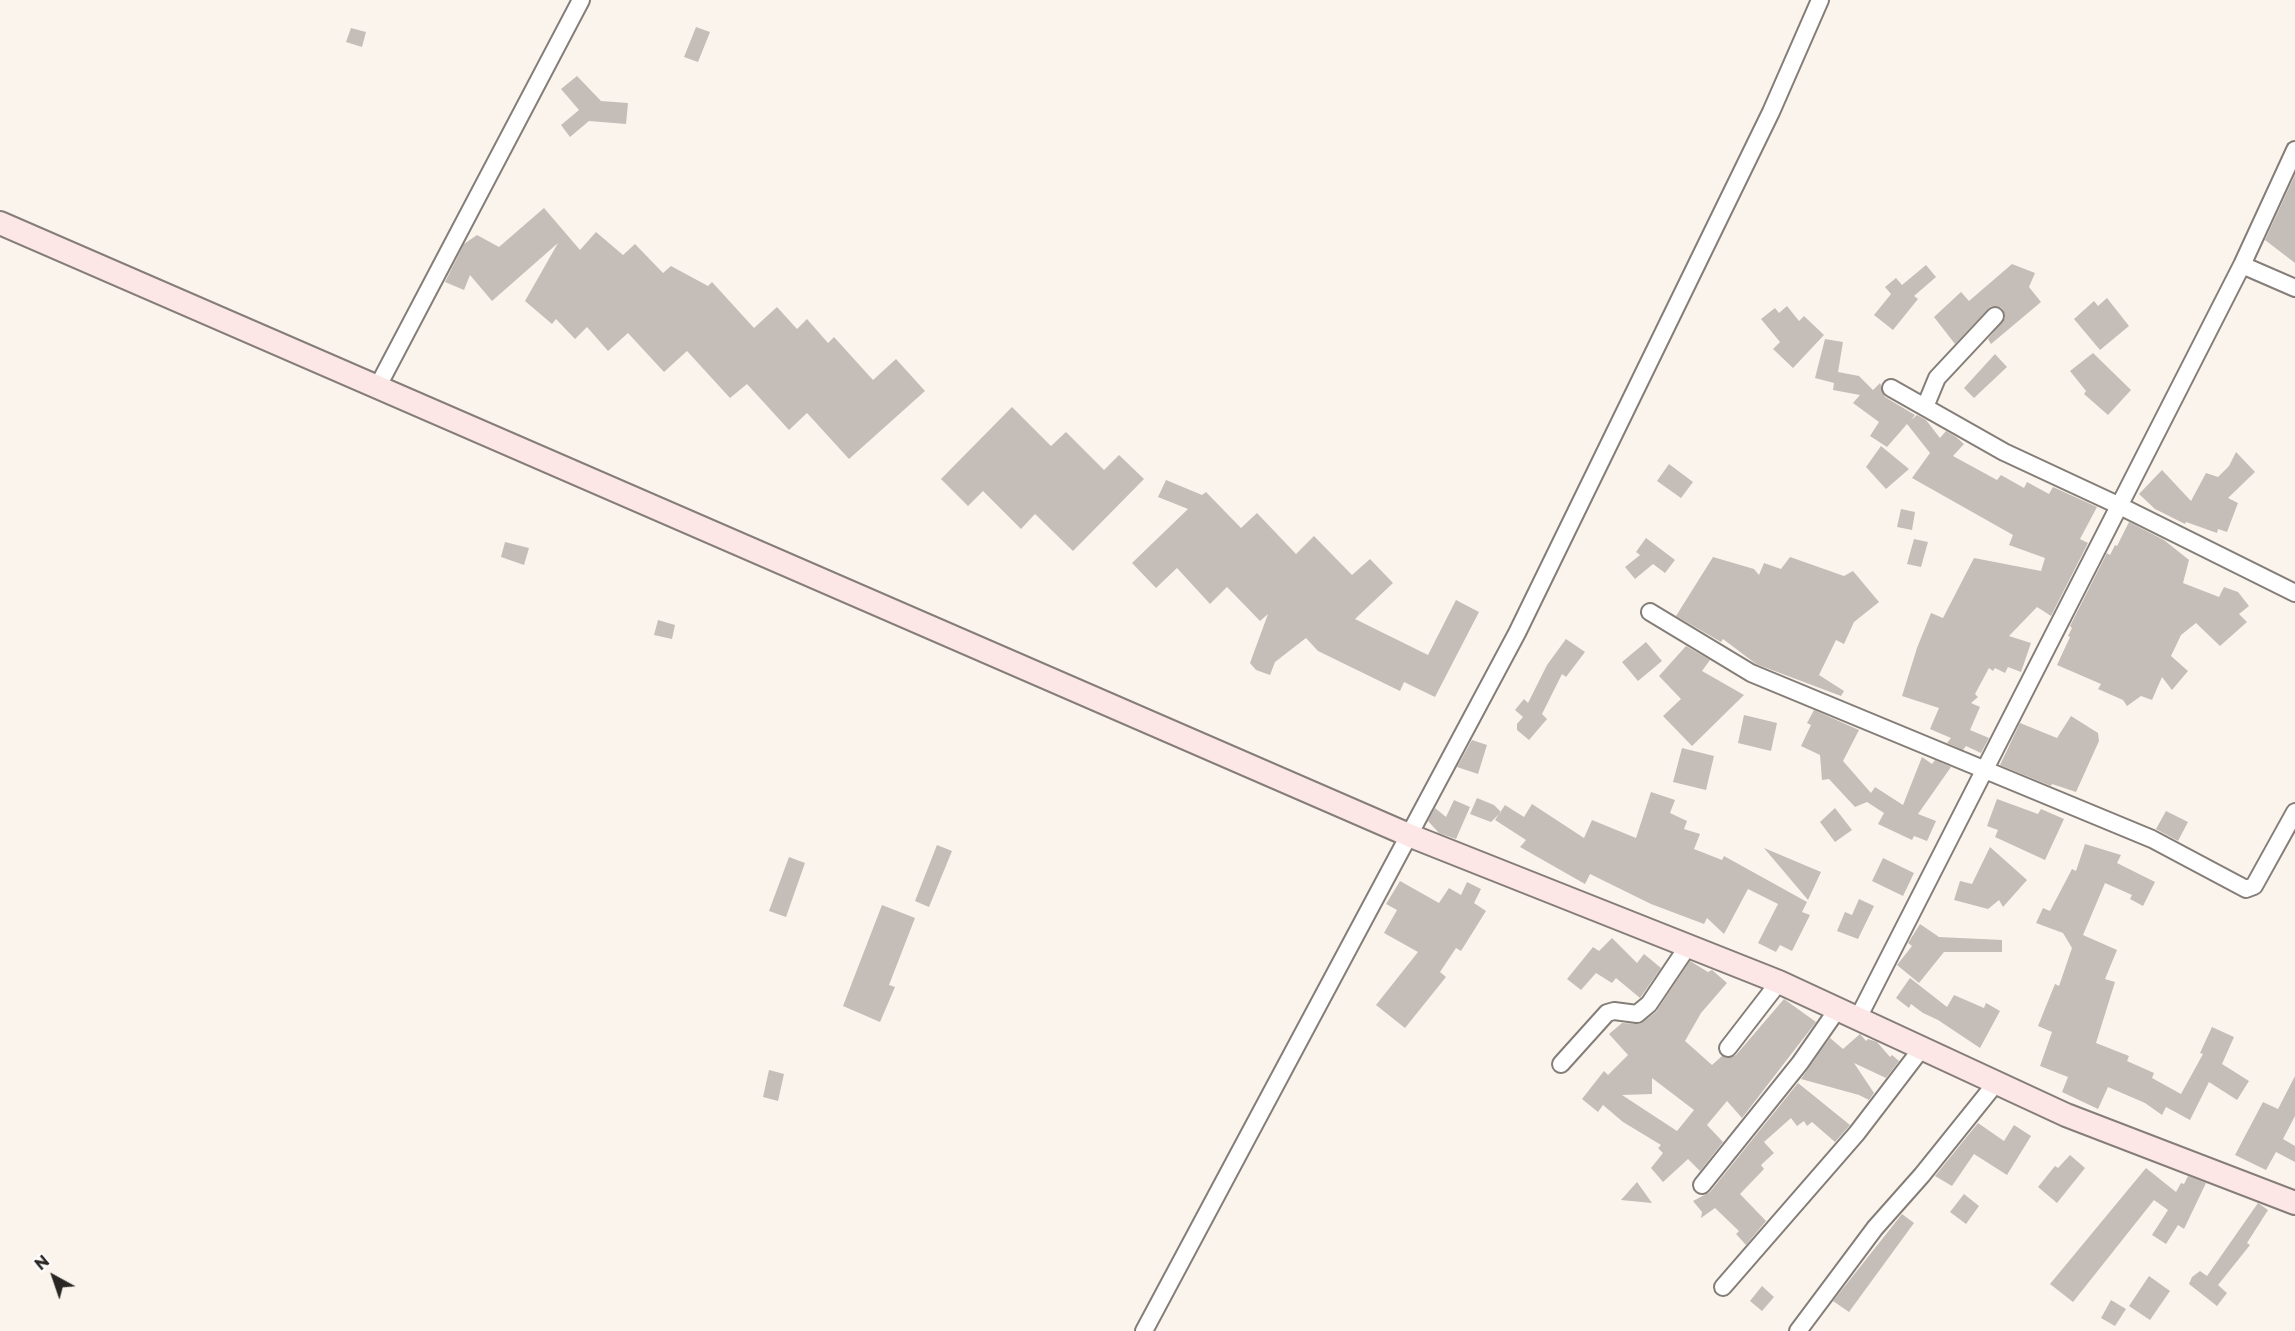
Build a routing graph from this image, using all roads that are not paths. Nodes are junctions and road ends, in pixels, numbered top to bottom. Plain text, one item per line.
1 (581, 0) edge
2 (1820, 0) edge
3 (2295, 150) edge
4 (0, 223) edge
5 (2242, 265) junction
6 (2295, 288) edge
7 (1995, 316) dead end
8 (378, 386) junction
9 (1891, 388) dead end
10 (1925, 407) junction
11 (2120, 506) junction
12 (2295, 593) edge
13 (1650, 612) dead end
14 (1984, 768) junction
15 (2295, 812) edge
16 (1411, 836) junction
17 (1688, 946) junction
18 (1779, 982) junction
19 (1847, 1015) junction
20 (1728, 1048) dead end
21 (1922, 1048) junction
22 (1561, 1064) dead end
23 (1996, 1083) junction
24 (1702, 1185) dead end
25 (2295, 1203) edge
26 (1723, 1287) dead end
27 (1144, 1331) edge
28 (1798, 1331) edge

1 - 8 street
2 - 16 street
3 - 5 street
4 - 8 street
5 - 6 street
5 - 11 street
7 - 10 street
8 - 16 street
9 - 10 street
10 - 11 street
11 - 12 street
11 - 14 street
13 - 14 street
14 - 15 street
14 - 19 street
16 - 17 street
16 - 27 street
17 - 18 street
17 - 22 street
18 - 19 street
18 - 20 street
19 - 21 street
19 - 24 street
21 - 23 street
21 - 26 street
23 - 25 street
23 - 28 street

